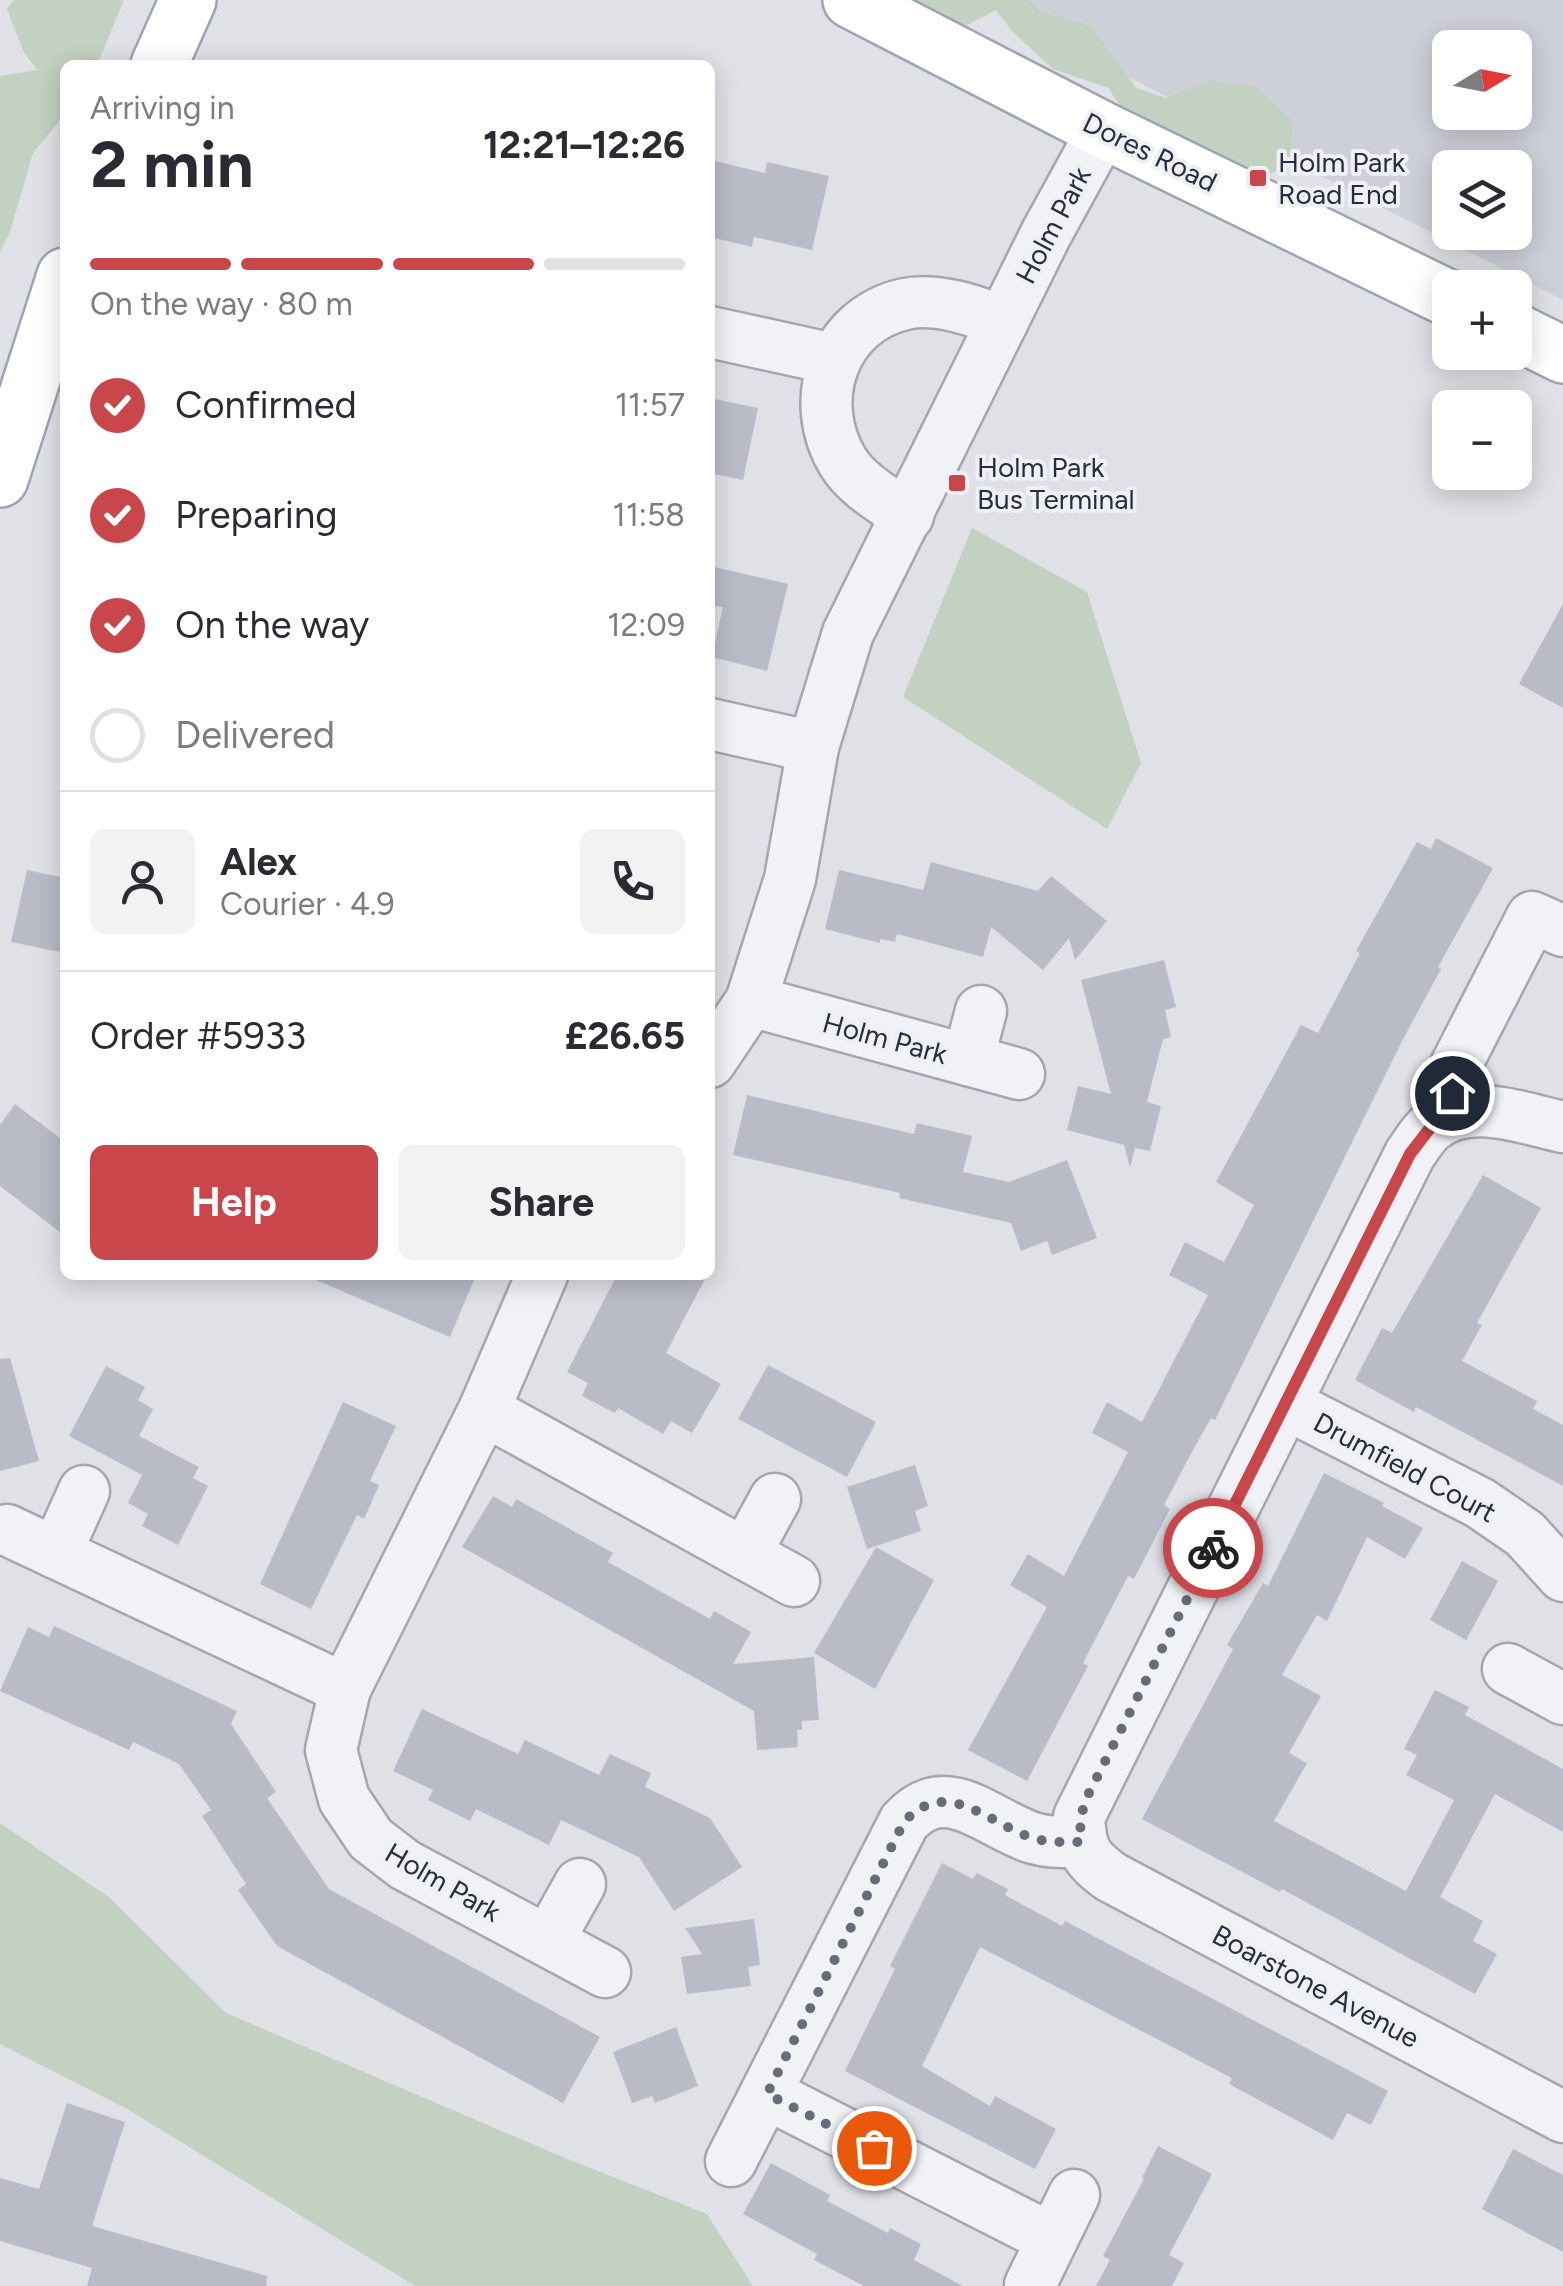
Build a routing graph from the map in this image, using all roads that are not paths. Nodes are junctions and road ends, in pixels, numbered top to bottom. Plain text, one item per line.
1 (188, 0) edge
2 (852, 0) edge
3 (161, 60) edge
4 (1103, 130) junction
5 (1432, 291) edge
6 (60, 292) edge
7 (1003, 321) junction
8 (715, 333) edge
9 (1532, 340) edge
10 (1563, 355) edge
11 (833, 360) junction
12 (0, 479) edge
13 (908, 516) junction
14 (715, 725) edge
15 (813, 746) junction
16 (1563, 931) edge
17 (750, 1001) junction
18 (981, 1011) dead end
19 (715, 1054) edge
20 (968, 1060) junction
21 (1019, 1074) dead end
22 (1451, 1115) junction
23 (1563, 1127) edge
24 (540, 1280) edge
25 (1286, 1404) junction
26 (484, 1410) junction
27 (84, 1492) dead end
28 (775, 1498) dead end
29 (7, 1530) dead end
30 (56, 1553) junction
31 (745, 1554) junction
32 (1563, 1576) edge
33 (794, 1581) dead end
34 (1508, 1669) dead end
35 (345, 1689) junction
36 (1562, 1695) edge
37 (1081, 1842) junction
38 (580, 1884) dead end
39 (548, 1942) junction
40 (605, 1972) dead end
41 (767, 2094) junction
42 (1563, 2117) edge
43 (730, 2161) dead end
44 (1030, 2285) edge

1 - 3 main road
2 - 4 main road, Dores Road
4 - 5 main road, Dores Road
4 - 7 street, Holm Park
6 - 12 main road
7 - 11 street
7 - 13 street, Holm Park
8 - 11 street
9 - 10 main road
11 - 13 street
13 - 15 street, Holm Park
14 - 15 street
15 - 17 street, Holm Park
16 - 22 street
17 - 19 street, Holm Park
17 - 20 street, Holm Park
18 - 20 street
20 - 21 street, Holm Park
22 - 23 street
22 - 25 street
24 - 26 street, Holm Park
25 - 32 street, Drumfield Court
25 - 37 street
26 - 31 street
26 - 35 street, Holm Park
27 - 30 street
28 - 31 street
29 - 30 street
30 - 35 street
31 - 33 street
34 - 36 street
35 - 39 street, Holm Park
37 - 41 street
37 - 42 street, Boarstone Avenue
38 - 39 street
39 - 40 street, Holm Park
41 - 43 street
41 - 44 street

